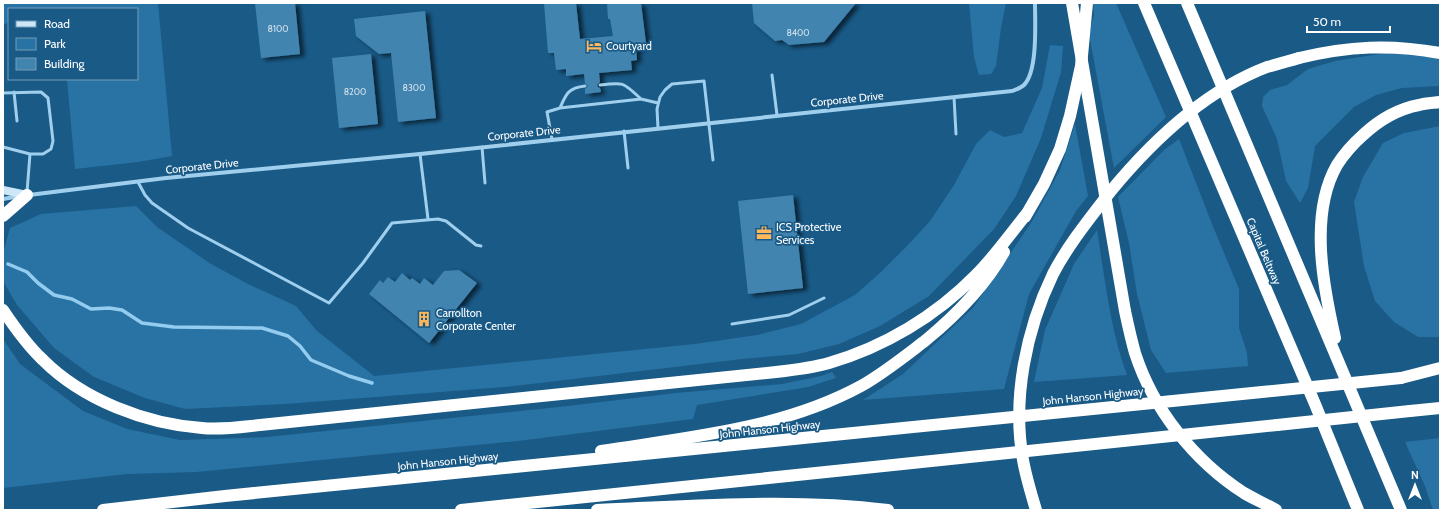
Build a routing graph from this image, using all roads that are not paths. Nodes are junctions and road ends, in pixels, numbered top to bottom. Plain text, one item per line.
1 (1035, 3) edge
2 (1072, 3) edge
3 (1088, 3) edge
4 (1144, 3) edge
5 (1187, 3) edge
6 (1440, 53) edge
7 (772, 75) dead end
8 (600, 85) dead end
9 (585, 86) dead end
10 (14, 92) junction
11 (3, 93) edge
12 (954, 97) junction
13 (640, 99) junction
14 (1440, 102) edge
15 (658, 103) junction
16 (560, 108) junction
17 (777, 115) junction
18 (17, 121) dead end
19 (708, 122) junction
20 (658, 128) junction
21 (624, 131) junction
22 (956, 134) dead end
23 (552, 139) junction
24 (3, 147) edge
25 (482, 147) junction
26 (30, 154) junction
27 (420, 154) junction
28 (713, 160) dead end
29 (628, 168) dead end
30 (138, 182) junction
31 (485, 183) dead end
32 (3, 190) edge
33 (27, 195) junction
34 (3, 199) edge
35 (1028, 212) junction
36 (3, 216) edge
37 (428, 219) junction
38 (482, 246) dead end
39 (824, 298) dead end
40 (3, 310) edge
41 (732, 324) dead end
42 (1440, 368) edge
43 (1440, 374) edge
44 (1346, 376) junction
45 (1401, 378) junction
46 (1440, 408) edge
47 (473, 472) junction
48 (103, 510) edge
49 (461, 510) edge
50 (597, 510) edge
51 (888, 510) edge
52 (1036, 510) edge
53 (1276, 510) edge
54 (1358, 510) edge
55 (1401, 510) edge

1 - 12 street, Corporate Drive
2 - 53 highway, bridge
3 - 35 highway
4 - 54 highway, Capital Beltway
5 - 44 highway
6 - 52 highway, bridge
7 - 17 lane
8 - 13 lane
9 - 16 lane
10 - 11 lane
10 - 18 lane
10 - 26 lane
12 - 17 street, Corporate Drive
12 - 22 lane
13 - 15 lane
13 - 16 lane
14 - 44 highway
15 - 19 lane
15 - 20 lane
16 - 23 lane
17 - 19 street, Corporate Drive
19 - 20 street, Corporate Drive
19 - 28 lane
20 - 21 street, Corporate Drive
21 - 23 street, Corporate Drive
21 - 29 lane
23 - 25 street, Corporate Drive
24 - 26 lane
25 - 27 street, Corporate Drive
25 - 31 lane
26 - 33 lane
27 - 30 street, Corporate Drive
27 - 37 lane
30 - 33 street, Corporate Drive
30 - 37 lane
32 - 33 main road
33 - 34 street, Corporate Drive
33 - 36 highway
35 - 40 highway
35 - 47 highway
37 - 38 lane
39 - 41 lane
42 - 45 highway
43 - 45 highway, John Hanson Highway
44 - 55 highway
45 - 47 highway, John Hanson Highway, bridge
46 - 49 highway, bridge
47 - 48 highway, John Hanson Highway
50 - 51 highway

